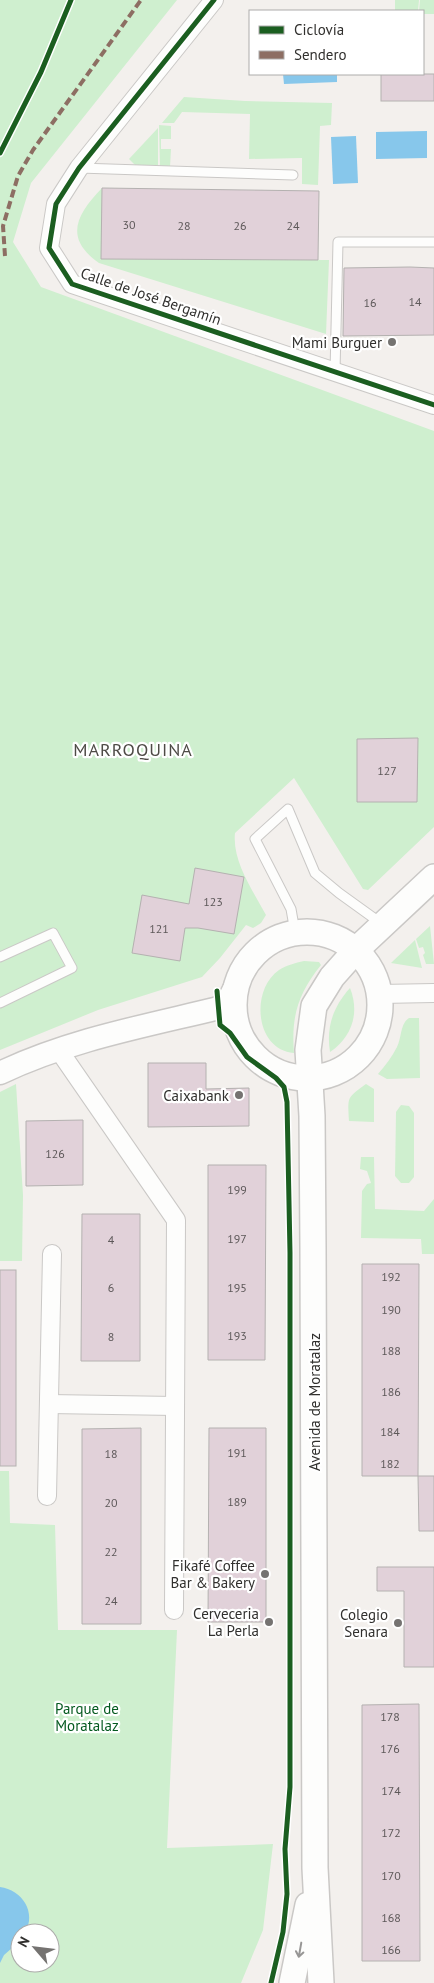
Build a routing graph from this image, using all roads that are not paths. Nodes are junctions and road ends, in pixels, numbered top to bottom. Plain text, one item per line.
1 (214, 0) edge
2 (80, 168) junction
3 (294, 175) dead end
4 (434, 242) edge
5 (335, 372) junction
6 (434, 405) edge
7 (434, 877) edge
8 (383, 925) junction
9 (296, 932) junction
10 (356, 950) junction
11 (0, 957) edge
12 (434, 993) edge
13 (380, 994) junction
14 (0, 1003) edge
15 (227, 1013) junction
16 (58, 1049) junction
17 (0, 1073) edge
18 (310, 1079) junction
19 (52, 1254) dead end
20 (48, 1404) junction
21 (175, 1406) junction
22 (47, 1496) dead end
23 (174, 1610) dead end
24 (315, 1868) junction
25 (292, 1983) edge
26 (321, 1983) edge

1 - 2 street, Calle de José Bergamín
2 - 3 lane
2 - 5 street, Calle de José Bergamín
4 - 5 lane
5 - 6 street, Calle de José Bergamín
7 - 8 main road, Avenida de Moratalaz
8 - 9 lane
8 - 10 main road, Avenida de Moratalaz
9 - 10 main road
9 - 15 main road
10 - 13 main road
10 - 18 main road, Avenida de Moratalaz
11 - 14 lane
12 - 13 street
13 - 18 main road
15 - 16 street
15 - 18 main road
16 - 17 street
16 - 21 street
18 - 24 main road, Avenida de Moratalaz
19 - 20 street
20 - 21 street
20 - 22 street
21 - 23 street
24 -> 25 main road, Avenida de Moratalaz
24 - 26 main road, Avenida de Moratalaz

